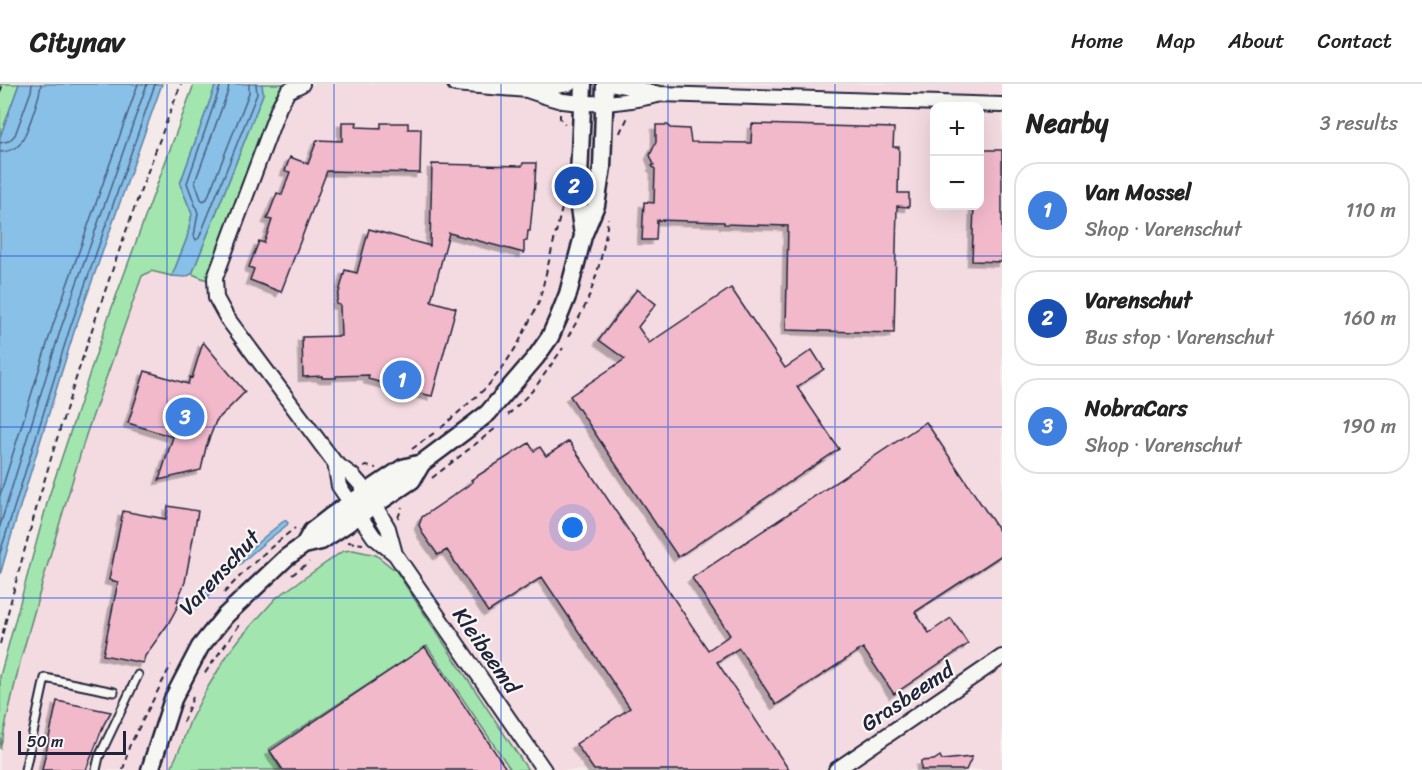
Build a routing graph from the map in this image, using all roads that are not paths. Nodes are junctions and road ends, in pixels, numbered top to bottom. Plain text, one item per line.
1 (300, 84) edge
2 (455, 84) edge
3 (569, 84) edge
4 (584, 84) edge
5 (605, 84) edge
6 (615, 84) edge
7 (527, 90) junction
8 (660, 94) junction
9 (583, 103) junction
10 (604, 103) junction
11 (1002, 105) edge
12 (583, 236) junction
13 (335, 463) junction
14 (371, 498) junction
15 (356, 509) junction
16 (395, 554) junction
17 (1002, 657) edge
18 (138, 675) dead end
19 (114, 692) dead end
20 (25, 770) edge
21 (96, 770) edge
22 (150, 770) edge
23 (544, 770) edge
24 (836, 770) edge

1 - 13 street
2 - 7 street
3 - 7 street
4 - 9 street, Varenschut
5 - 10 street, Varenschut
6 - 8 street
7 - 9 street
8 - 10 street
8 - 11 street
9 - 10 street
9 - 12 street, Varenschut
10 - 12 street, Varenschut
12 - 14 street, Varenschut
13 - 14 street
13 - 15 street
14 - 15 street, Varenschut
14 - 16 street, Kleibeemd
15 - 16 street, Kleibeemd
15 - 22 street, Varenschut
16 - 23 street, Kleibeemd
17 - 24 street, Grasbeemd
18 - 21 lane
19 - 20 lane

